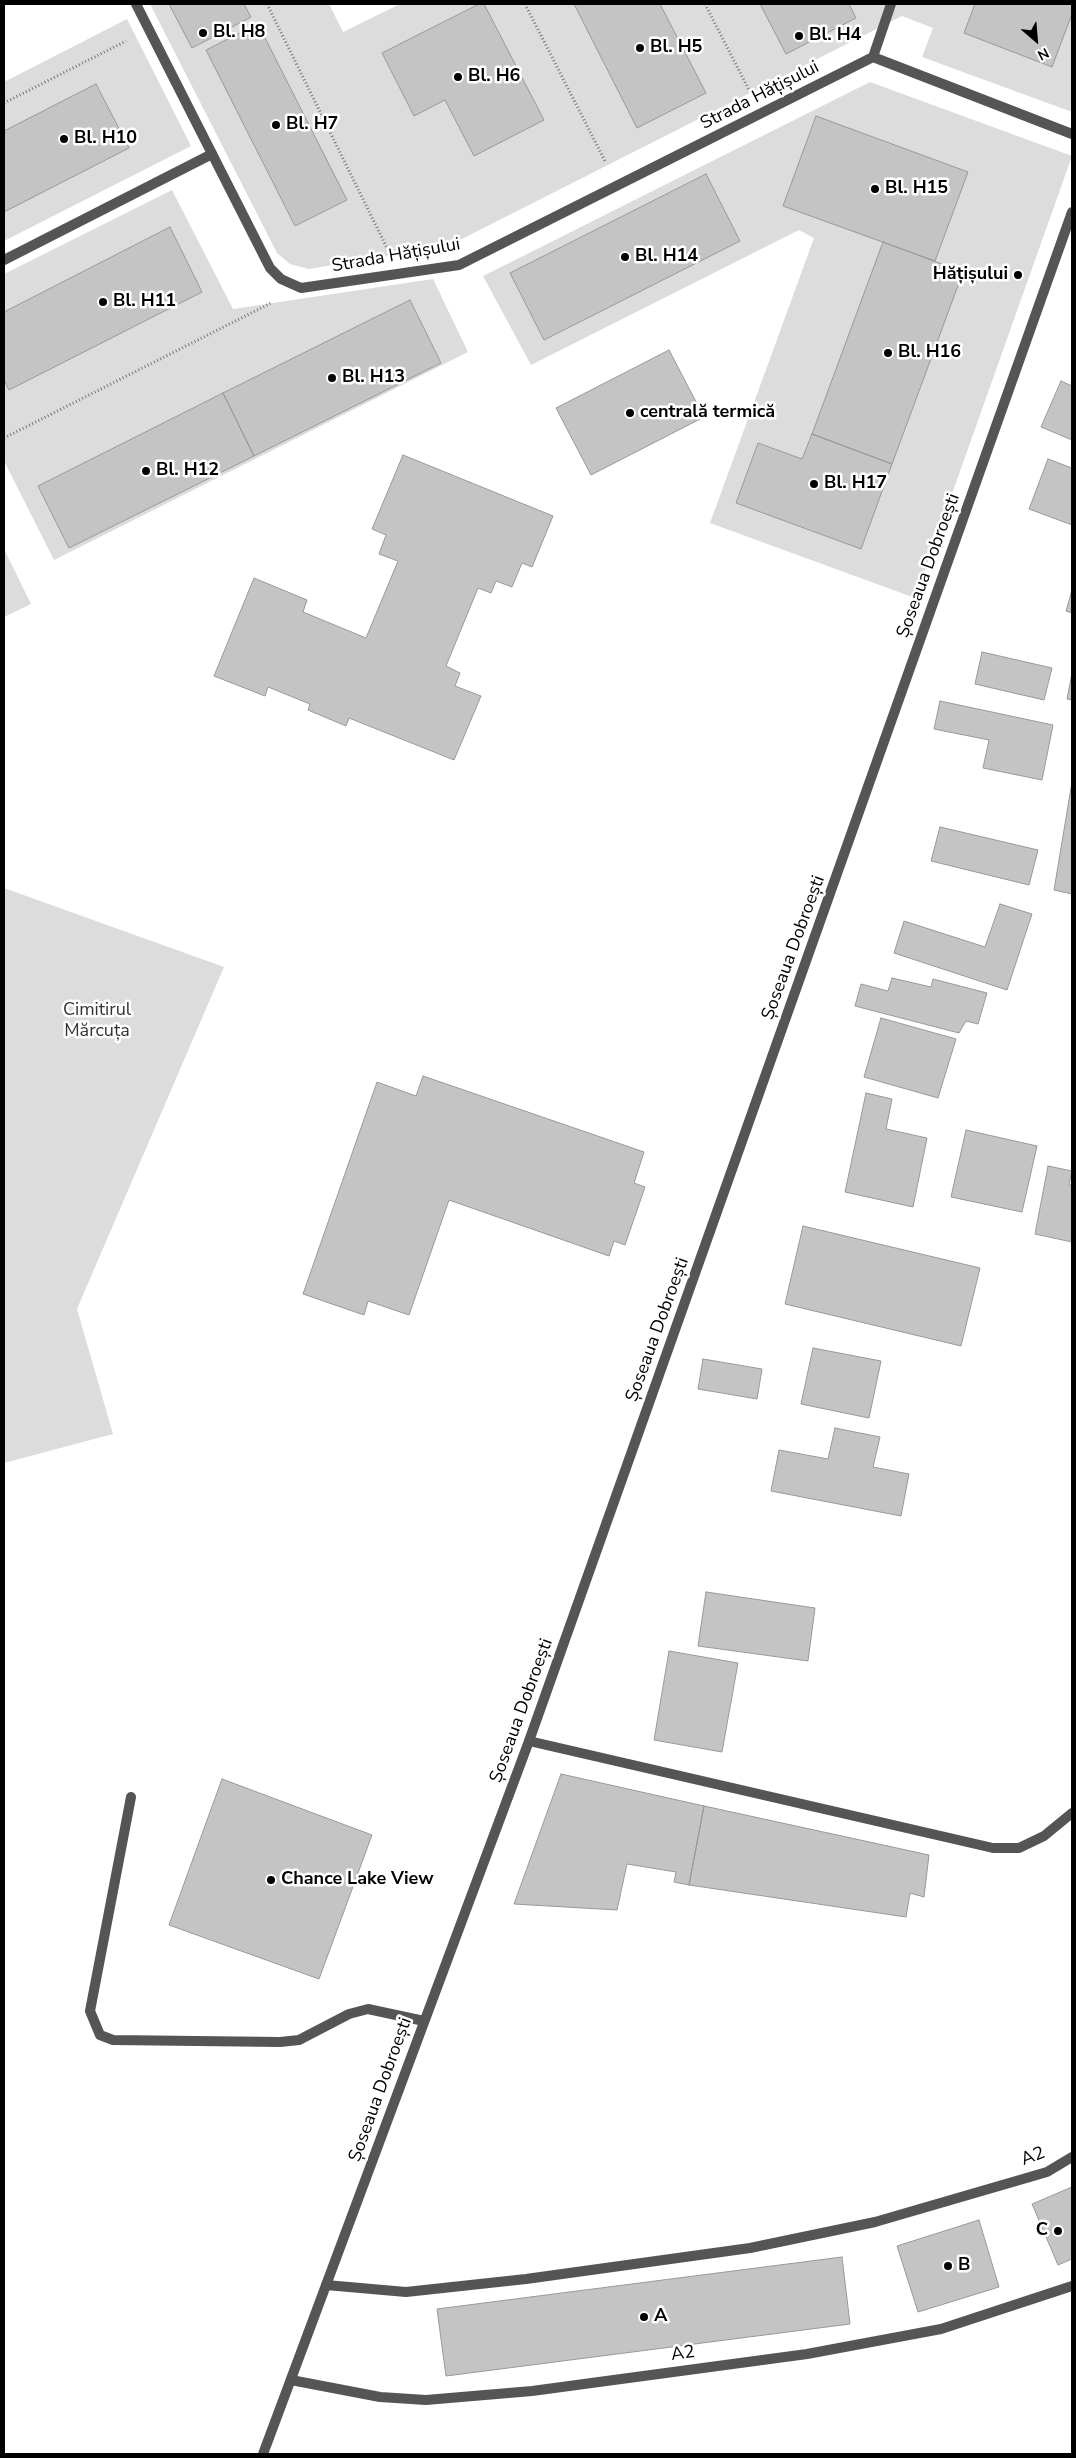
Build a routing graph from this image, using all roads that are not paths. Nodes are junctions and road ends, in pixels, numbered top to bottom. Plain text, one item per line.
1 (136, 4) edge
2 (892, 4) edge
3 (873, 57) junction
4 (1072, 134) edge
5 (212, 154) junction
6 (1072, 212) edge
7 (4, 260) edge
8 (529, 1742) junction
9 (131, 1798) dead end
10 (1072, 1813) edge
11 (424, 2021) junction
12 (1072, 2157) edge
13 (326, 2284) junction
14 (1072, 2286) edge
15 (290, 2380) junction
16 (263, 2454) edge

1 - 5 street
2 - 3 street
3 - 4 street
3 - 5 street, Strada Hățișului
5 - 7 street
6 - 8 street, Șoseaua Dobroești
8 - 10 street
8 - 11 street, Șoseaua Dobroești
9 - 11 street
11 - 13 street, Șoseaua Dobroești
12 - 13 street, A2
13 - 15 street, Șoseaua Dobroești
14 - 15 street, A2
15 - 16 street, Șoseaua Dobroești

